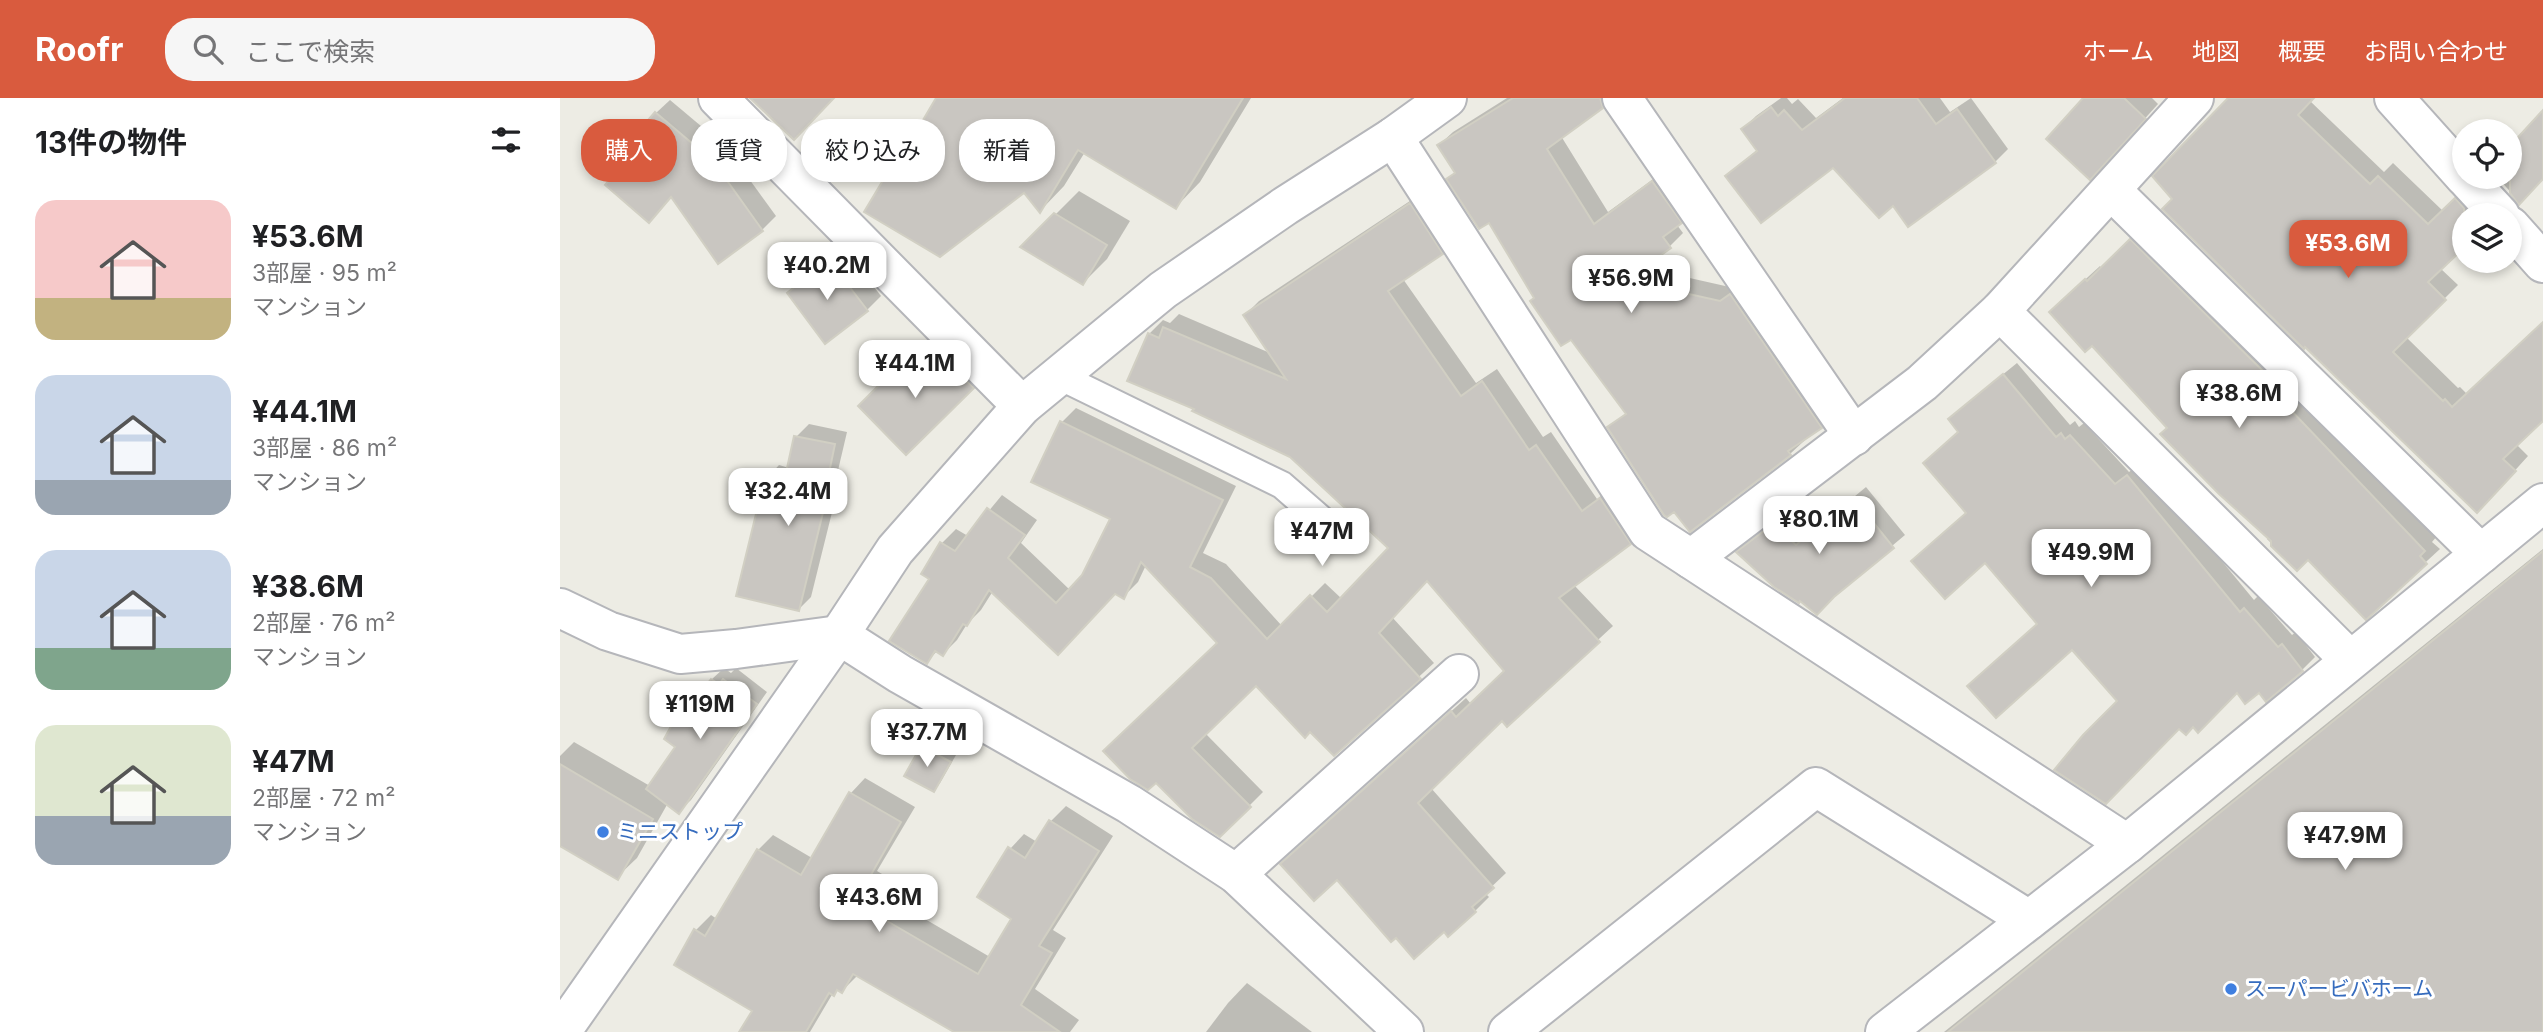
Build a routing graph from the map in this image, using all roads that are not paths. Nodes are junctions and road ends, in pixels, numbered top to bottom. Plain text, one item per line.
1 (718, 98) edge
2 (1447, 98) edge
3 (1622, 98) edge
4 (2194, 98) edge
5 (2393, 98) edge
6 (1393, 137) junction
7 (2452, 163) edge
8 (2476, 189) edge
9 (2111, 190) junction
10 (2489, 203) edge
11 (2522, 239) edge
12 (2543, 263) edge
13 (2000, 311) junction
14 (1057, 375) junction
15 (1022, 406) junction
16 (1854, 436) junction
17 (2543, 503) edge
18 (1321, 519) dead end
19 (2481, 554) junction
20 (1691, 559) junction
21 (560, 608) edge
22 (839, 635) junction
23 (2350, 660) junction
24 (1459, 674) dead end
25 (2127, 844) junction
26 (1236, 874) junction
27 (2029, 920) junction
28 (561, 1032) edge
29 (1404, 1032) edge
30 (1508, 1032) edge
31 (1885, 1032) edge

1 - 15 street
2 - 6 street
3 - 16 street
4 - 9 street
5 - 7 street
6 - 14 street
6 - 20 street
8 - 10 street
9 - 13 street
9 - 19 street
11 - 12 street
13 - 16 street
13 - 23 street
14 - 15 street
14 - 18 lane
15 - 22 street
16 - 20 street
17 - 19 street
19 - 23 street
20 - 25 street
21 - 22 street
22 - 26 street
22 - 28 street
23 - 25 street
24 - 26 street
25 - 27 street
26 - 29 street
27 - 30 street
27 - 31 street

